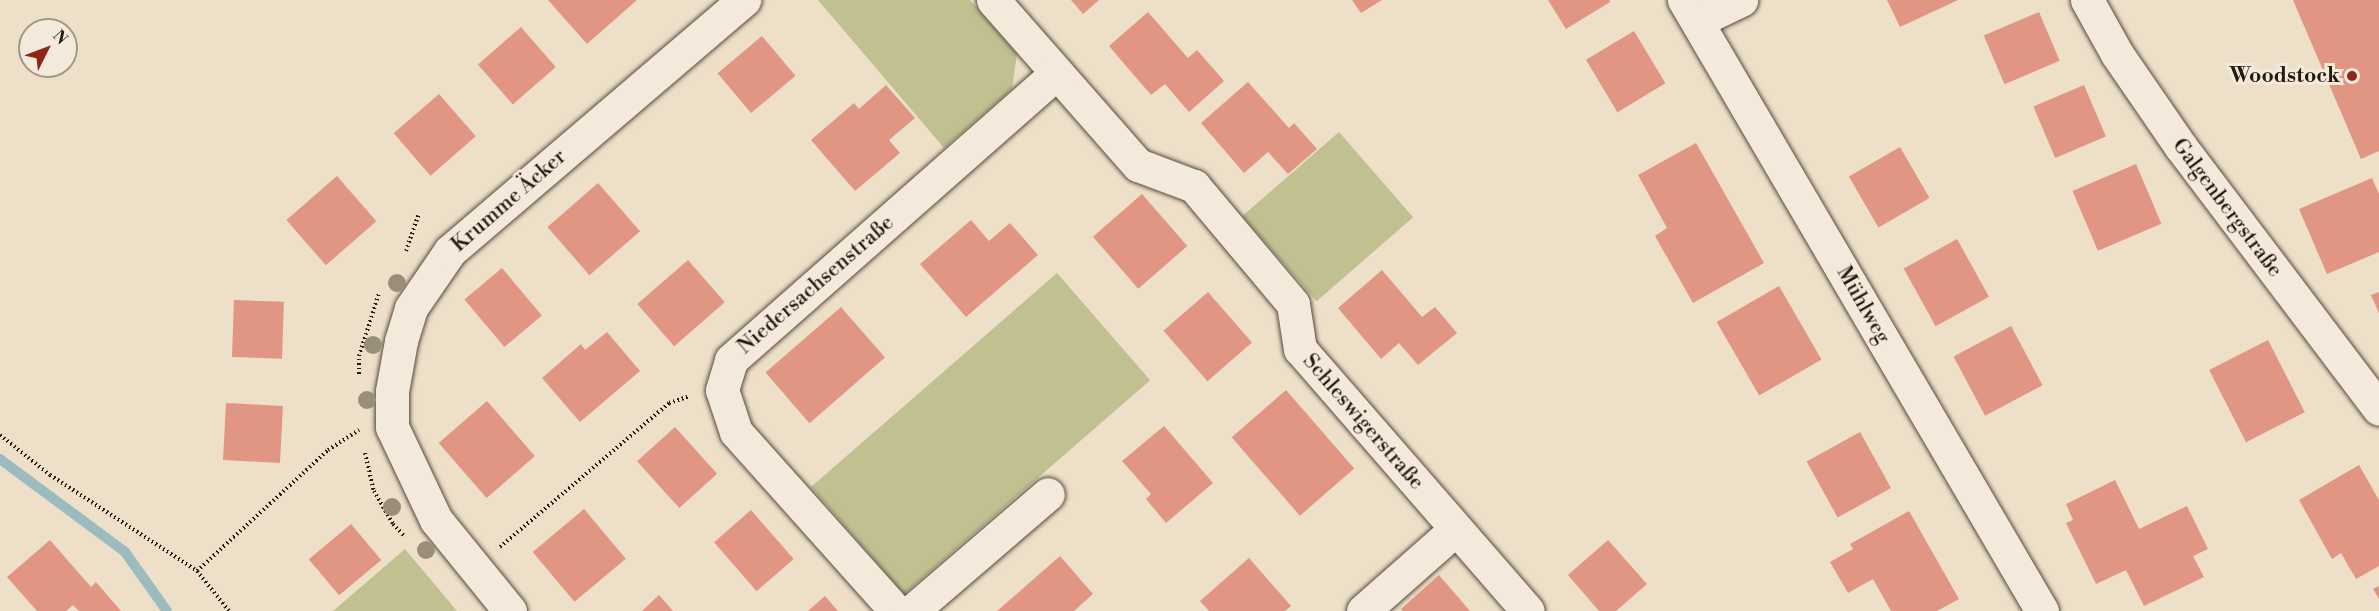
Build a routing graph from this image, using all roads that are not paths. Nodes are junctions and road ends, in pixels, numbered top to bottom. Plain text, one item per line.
1 (744, 0) edge
2 (993, 0) edge
3 (1741, 0) edge
4 (2087, 0) edge
5 (1690, 10) edge
6 (1056, 73) junction
7 (2379, 409) edge
8 (1048, 494) dead end
9 (1456, 529) junction
10 (510, 611) edge
11 (896, 611) edge
12 (912, 611) edge
13 (1363, 611) edge
14 (1528, 611) edge
15 (2042, 611) edge

1 - 10 street, Krumme Äcker
2 - 6 street, Schleswigerstraße
3 - 5 street
4 - 7 street, Galgenbergstraße
5 - 15 street, Mühlweg
6 - 9 street, Schleswigerstraße
6 - 11 street, Niedersachsenstraße
8 - 12 street
9 - 13 street
9 - 14 street, Schleswigerstraße

